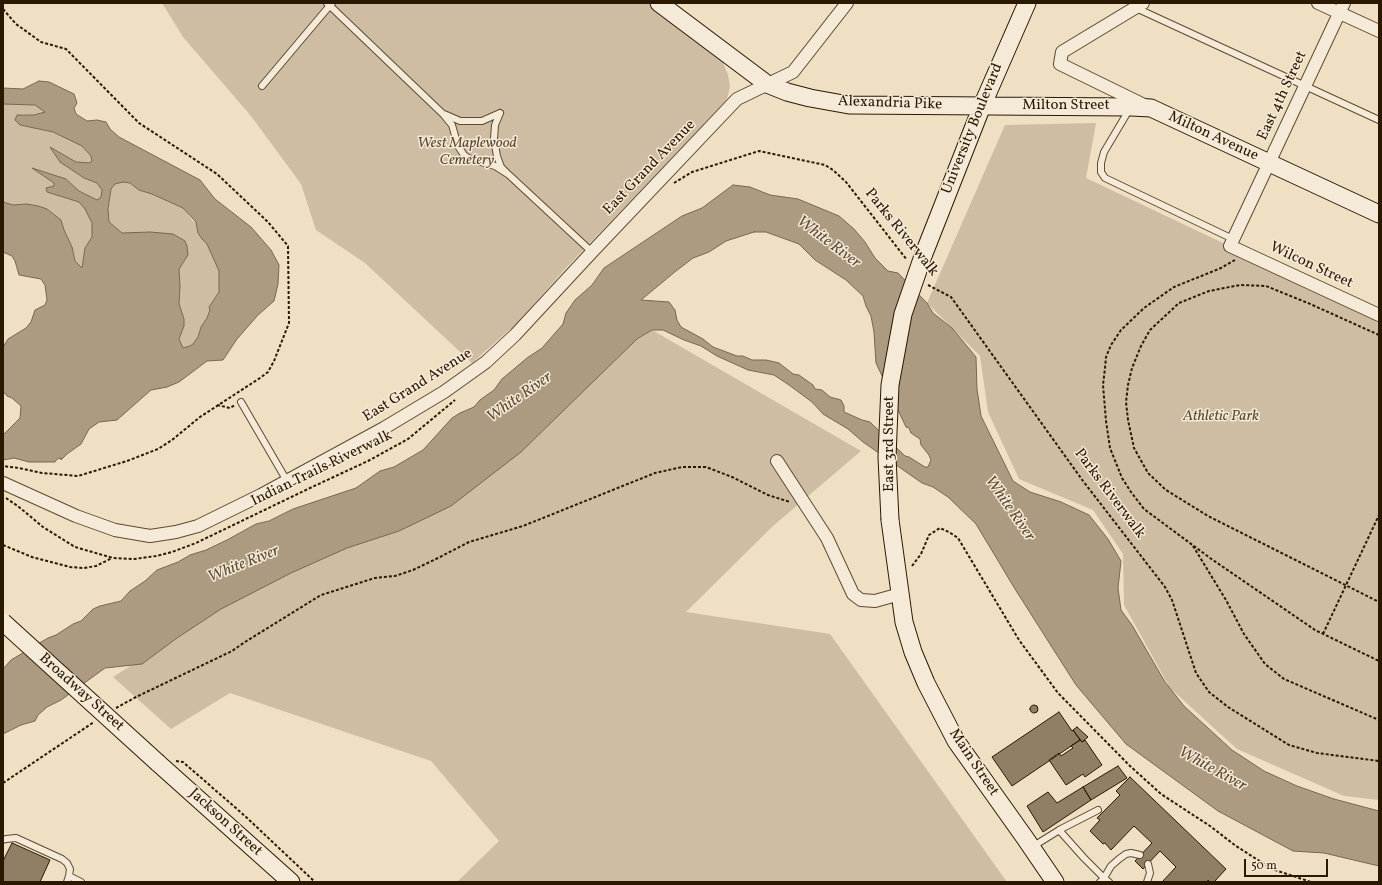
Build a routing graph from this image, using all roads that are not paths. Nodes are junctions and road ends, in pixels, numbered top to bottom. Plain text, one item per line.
1 (659, 3) edge
2 (848, 3) edge
3 (1027, 3) edge
4 (1318, 3) edge
5 (330, 4) edge
6 (1140, 5) edge
7 (1341, 8) edge
8 (1379, 32) edge
9 (767, 84) junction
10 (262, 86) dead end
11 (1305, 86) junction
12 (982, 106) junction
13 (1131, 107) junction
14 (1151, 108) junction
15 (443, 114) junction
16 (1379, 120) edge
17 (1269, 163) junction
18 (509, 175) junction
19 (1379, 214) edge
20 (1232, 242) junction
21 (592, 252) junction
22 (917, 261) joint
23 (1379, 315) edge
24 (241, 402) road end
25 (777, 462) dead end
26 (287, 481) junction
27 (5, 488) edge
28 (900, 594) junction
29 (3, 622) edge
30 (908, 635) joint
31 (166, 762) joint
32 (1098, 810) dead end
33 (1059, 830) junction
34 (3, 840) edge
35 (1032, 847) junction
36 (1140, 855) dead end
37 (1148, 864) dead end
38 (69, 876) junction
39 (1104, 881) edge
40 (67, 882) edge
41 (81, 882) edge
42 (291, 882) edge
43 (1055, 882) edge
44 (1147, 882) edge

1 - 9 main road, Alexandria Pike
2 - 9 street, East Grand Avenue
3 - 12 main road, University Boulevard
4 - 7 street
5 - 10 lane
5 - 15 lane
6 - 11 lane
6 - 14 street, Milton Avenue
7 - 8 street
7 - 11 street, East 4th Street
9 - 12 main road, Alexandria Pike
9 - 21 street, East Grand Avenue
11 - 16 lane
11 - 17 street, East 4th Street
12 - 13 main road, Milton Street
12 - 22 main road, University Boulevard
13 - 14 main road, Milton Street
13 - 20 lane
14 - 17 main road, Milton Avenue
15 - 18 lane
15 - 18 lane
17 - 19 main road, Milton Avenue
17 - 20 street, East 4th Street
18 - 21 lane
20 - 23 street, Wilcon Street
21 - 26 street, East Grand Avenue
22 - 28 main road, East 3rd Street, bridge
24 - 26 lane
25 - 28 street
26 - 27 street, East Grand Avenue
28 - 30 main road, East 3rd Street
29 - 31 main road, Broadway Street, bridge
30 - 35 main road, Main Street
31 - 42 main road, Jackson Street
32 - 33 lane
33 - 35 lane
33 - 39 lane
34 - 38 lane
35 - 43 main road, Main Street
36 - 39 lane
37 - 44 lane
38 - 40 lane
38 - 41 lane

